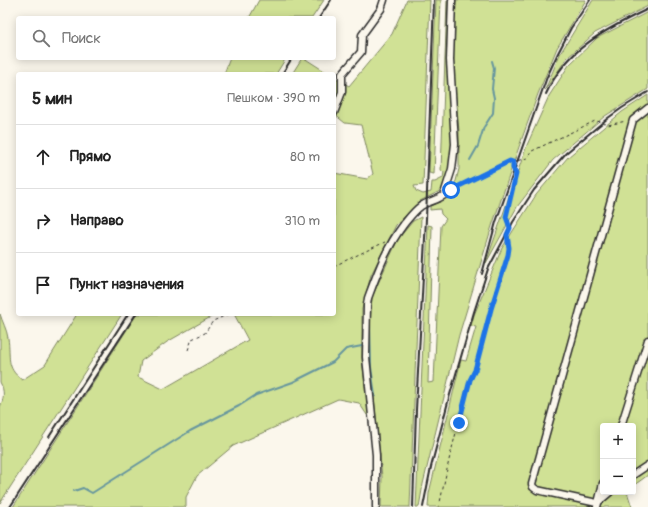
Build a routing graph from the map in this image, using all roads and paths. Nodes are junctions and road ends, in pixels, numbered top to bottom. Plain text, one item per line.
1 (384, 0) edge
2 (452, 0) edge
3 (336, 108) edge
4 (648, 108) edge
5 (633, 120) junction
6 (513, 162) junction
7 (446, 194) junction
8 (395, 238) junction
9 (336, 265) edge
10 (224, 316) edge
11 (648, 340) edge
12 (188, 350) dead end
13 (622, 423) edge
14 (648, 465) edge
15 (636, 473) edge
16 (600, 494) edge
17 (607, 495) edge
18 (597, 505) edge
19 (376, 507) edge
20 (439, 507) edge

1 - 3 street
2 - 7 street
4 - 5 street
5 - 6 path
5 - 18 street
6 - 7 path
6 - 20 path
7 - 8 street
8 - 9 path
8 - 19 street
10 - 12 path
11 - 13 street
14 - 15 street
16 - 18 street
17 - 18 street

